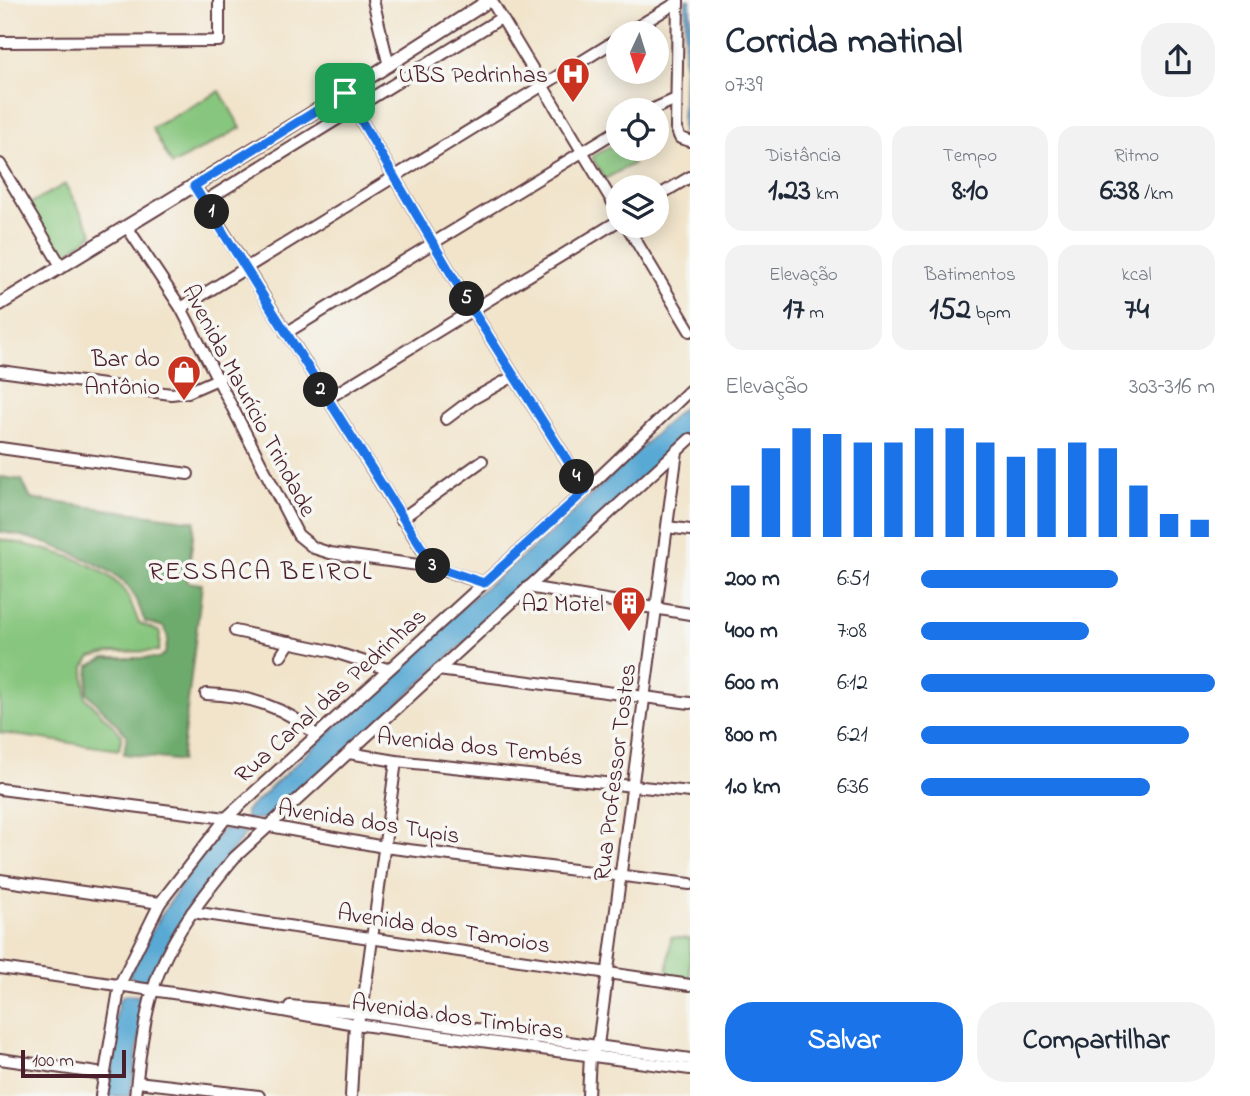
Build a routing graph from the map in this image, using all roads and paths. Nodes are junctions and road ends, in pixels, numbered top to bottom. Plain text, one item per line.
1 (219, 0) edge
2 (373, 0) edge
3 (490, 0) edge
4 (678, 1) edge
5 (501, 18) junction
6 (646, 21) edge
7 (0, 42) edge
8 (606, 46) edge
9 (389, 66) junction
10 (540, 85) junction
11 (345, 93) junction
12 (676, 99) junction
13 (669, 102) edge
14 (353, 107) junction
15 (606, 137) edge
16 (690, 141) edge
17 (581, 152) junction
18 (0, 164) edge
19 (394, 175) junction
20 (690, 177) edge
21 (194, 186) junction
22 (669, 189) edge
23 (606, 192) edge
24 (207, 204) junction
25 (127, 227) junction
26 (606, 228) edge
27 (634, 238) edge
28 (434, 241) junction
29 (61, 266) junction
30 (247, 270) junction
31 (0, 304) edge
32 (181, 308) junction
33 (473, 311) junction
34 (690, 331) edge
35 (286, 333) junction
36 (0, 371) edge
37 (514, 376) junction
38 (220, 378) junction
39 (690, 390) edge
40 (327, 399) junction
41 (446, 419) dead end
42 (689, 441) edge
43 (0, 448) edge
44 (677, 452) junction
45 (482, 461) dead end
46 (188, 474) dead end
47 (586, 490) junction
48 (401, 519) junction
49 (667, 527) junction
50 (690, 530) edge
51 (433, 566) junction
52 (484, 583) junction
53 (528, 587) junction
54 (654, 608) junction
55 (690, 614) edge
56 (235, 631) dead end
57 (290, 642) junction
58 (281, 656) dead end
59 (387, 669) junction
60 (438, 670) junction
61 (206, 694) dead end
62 (644, 697) junction
63 (690, 703) edge
64 (317, 734) junction
65 (349, 752) junction
66 (396, 761) junction
67 (632, 784) junction
68 (0, 789) edge
69 (690, 792) edge
70 (228, 819) junction
71 (266, 826) junction
72 (384, 847) junction
73 (623, 875) junction
74 (0, 880) edge
75 (690, 884) edge
76 (160, 903) junction
77 (192, 912) junction
78 (372, 937) junction
79 (0, 968) edge
80 (607, 975) junction
81 (123, 985) junction
82 (690, 985) edge
83 (150, 989) junction
84 (220, 1000) junction
85 (362, 1013) junction
86 (355, 1024) junction
87 (598, 1045) junction
88 (590, 1055) junction
89 (0, 1059) edge
90 (690, 1059) edge
91 (690, 1069) edge
92 (104, 1074) junction
93 (136, 1082) junction
94 (101, 1096) edge
95 (135, 1096) edge
96 (259, 1096) edge
97 (351, 1096) edge
98 (588, 1096) edge

1 - 7 street
2 - 9 street
3 - 5 street
3 - 9 main road
4 - 6 street
4 - 12 street
5 - 10 street
5 - 14 street
8 - 10 street
9 - 11 main road
10 - 17 street
10 - 19 street
11 - 14 street
11 - 21 main road
12 - 13 street
12 - 16 street
14 - 19 street
14 - 24 street
15 - 17 street
17 - 23 street
17 - 28 street
18 - 29 street
19 - 28 street
19 - 30 street
20 - 22 street
21 - 24 street
21 - 25 main road
24 - 30 street
25 - 29 main road
25 - 32 street, Avenida Maurício Trindade
26 - 33 street
27 - 34 street
28 - 33 street
28 - 35 street
29 - 31 main road
30 - 32 street
30 - 35 street
32 - 38 street, Avenida Maurício Trindade
33 - 37 street
33 - 40 street
35 - 40 street
36 - 38 street
37 - 41 street
37 - 47 street
38 - 51 street, Avenida Maurício Trindade
39 - 47 street, Rua Canal das Pedrinhas
40 - 48 street
42 - 44 street
43 - 46 street
44 - 49 street, Rua Professor Tostes
44 - 53 street
45 - 48 street
47 - 52 street, Rua Canal das Pedrinhas
48 - 51 street
49 - 50 street
49 - 54 street, Rua Professor Tostes
51 - 52 street, Avenida Maurício Trindade
52 - 59 street, Rua Canal das Pedrinhas
53 - 54 street
53 - 60 street
54 - 55 street
54 - 62 street, Rua Professor Tostes
56 - 57 street
57 - 58 street
57 - 59 street
59 - 64 street, Rua Canal das Pedrinhas
60 - 62 street
60 - 65 street
61 - 64 street
62 - 63 street
62 - 67 street, Rua Professor Tostes
64 - 70 street, Rua Canal das Pedrinhas
65 - 66 street, Avenida dos Tembés
65 - 71 street
66 - 67 street, Avenida dos Tembés
66 - 72 street
67 - 69 street, Avenida dos Tembés
67 - 73 street, Rua Professor Tostes
68 - 70 street, Avenida dos Tupis
70 - 71 street, Avenida dos Tupis
70 - 76 street, Rua Canal das Pedrinhas
71 - 72 street, Avenida dos Tupis
71 - 77 street
72 - 73 street, Avenida dos Tupis
72 - 78 street
73 - 75 street, Avenida dos Tupis
73 - 80 street, Rua Professor Tostes
74 - 76 street
76 - 81 street, Rua Canal das Pedrinhas
77 - 78 street, Avenida dos Tamoios
77 - 83 street
78 - 80 street, Avenida dos Tamoios
78 - 85 street
79 - 81 street, Avenida dos Timbiras
80 - 82 street, Avenida dos Tamoios
80 - 87 street, Rua Professor Tostes
81 - 83 street, Avenida dos Timbiras
81 - 92 street, Rua Canal das Pedrinhas
83 - 84 street, Avenida dos Timbiras
83 - 93 street
84 - 85 street, Avenida dos Timbiras
84 - 86 street, Avenida dos Timbiras
85 - 86 street
85 - 87 street, Avenida dos Timbiras
86 - 88 street, Avenida dos Timbiras
86 - 97 street
87 - 88 street
87 - 90 street, Avenida dos Timbiras
88 - 91 street, Avenida dos Timbiras
88 - 98 street
89 - 92 street
92 - 94 street, Rua Canal das Pedrinhas
93 - 95 street
93 - 96 street

